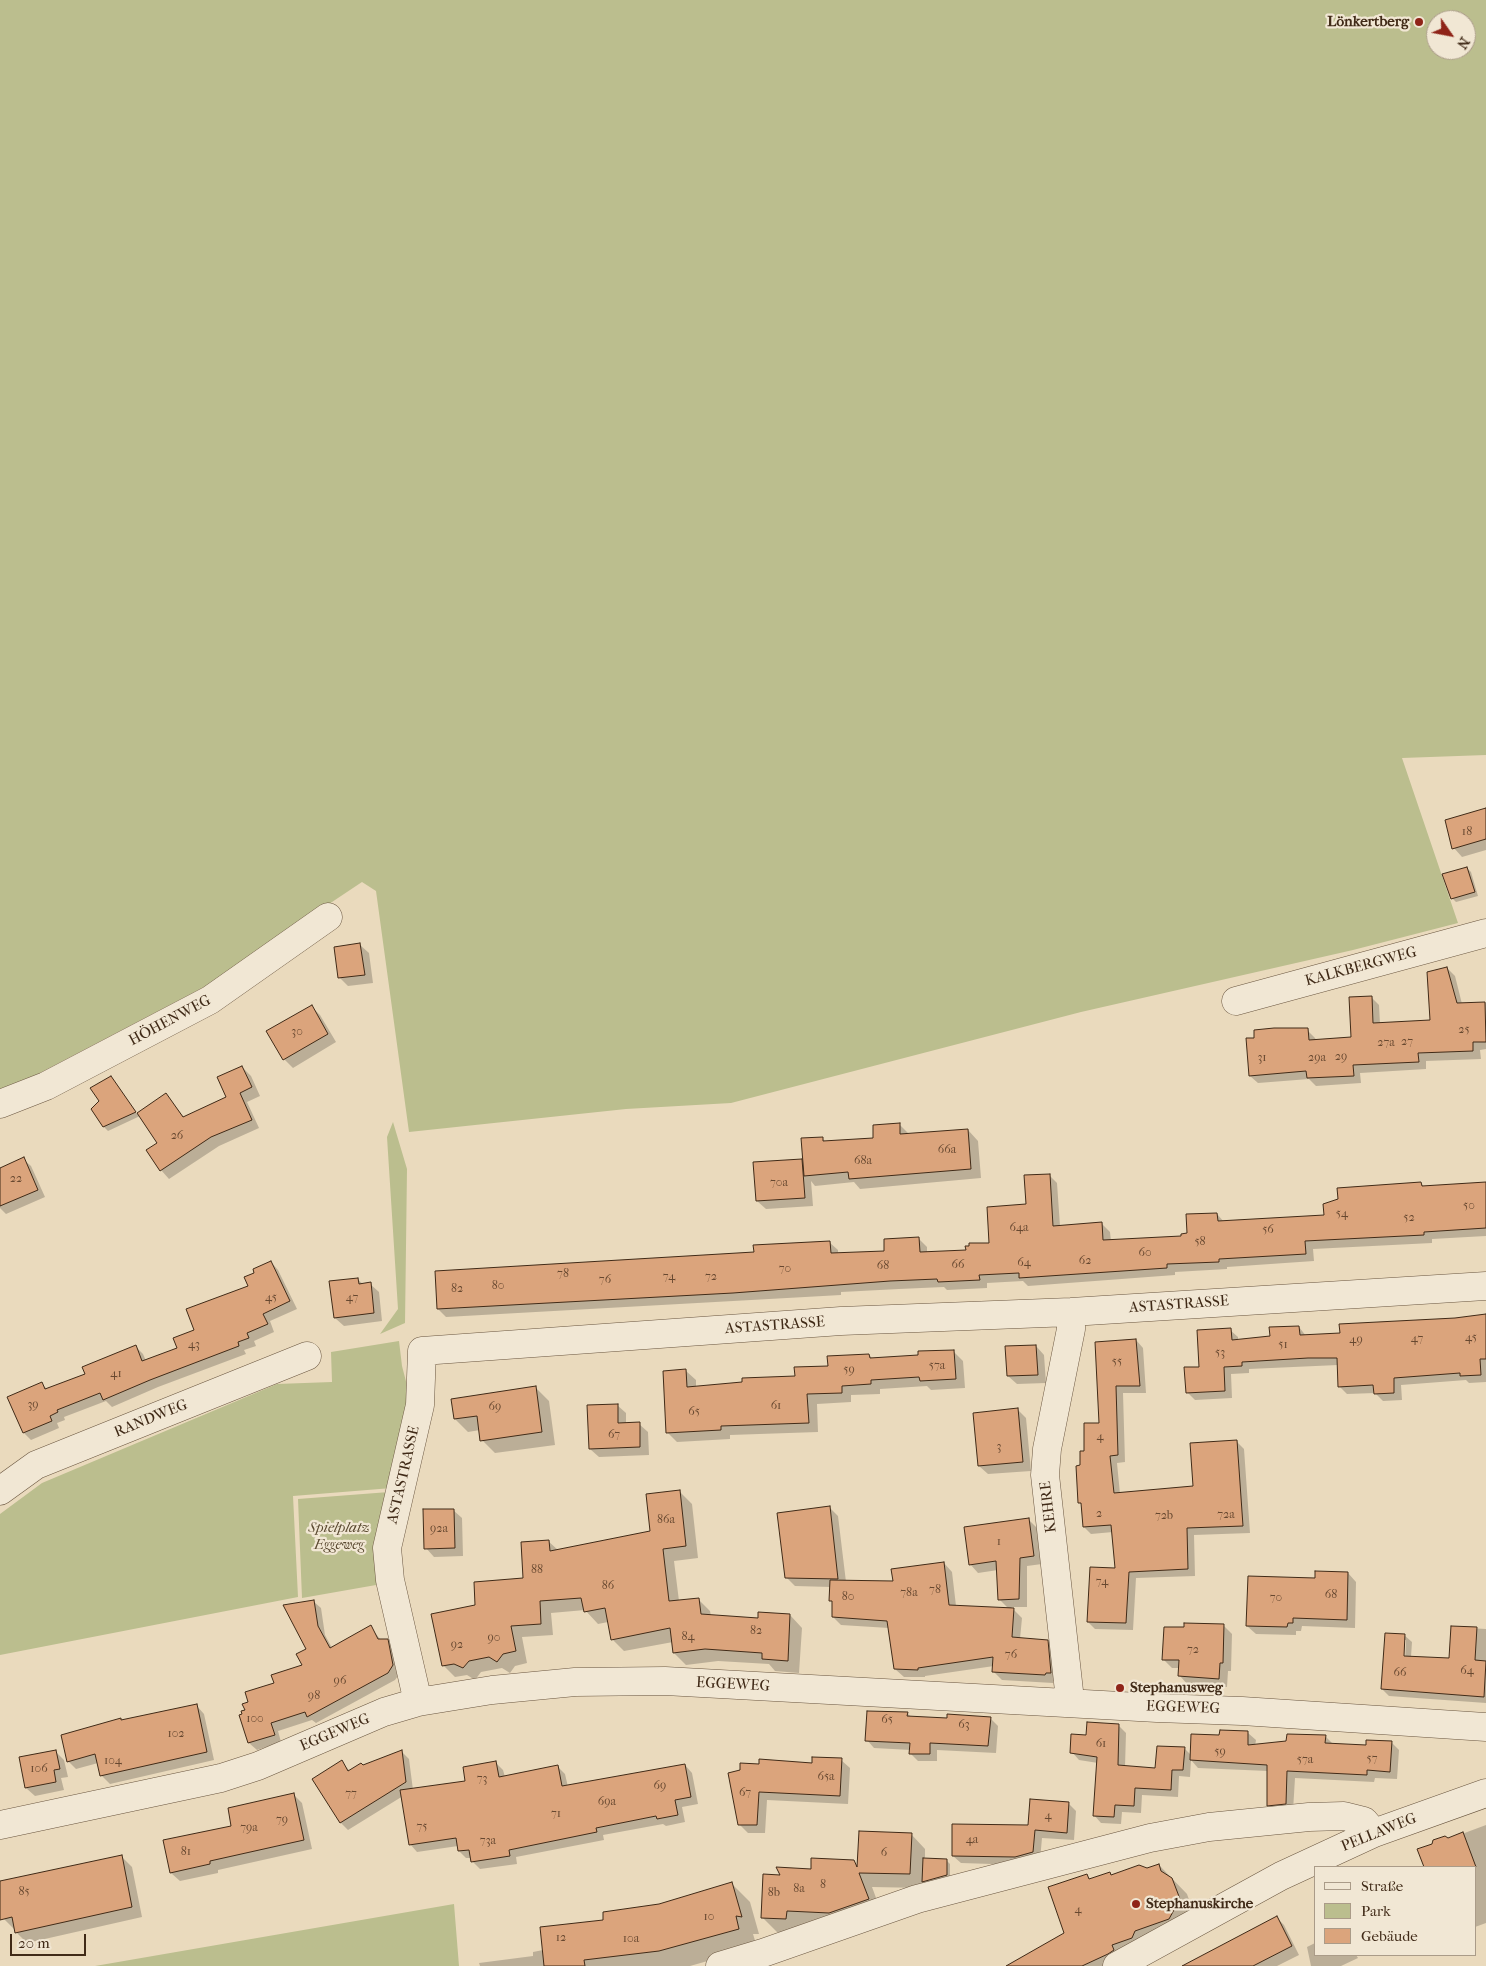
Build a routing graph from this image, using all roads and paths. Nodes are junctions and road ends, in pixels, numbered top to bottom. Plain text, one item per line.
1 (328, 917) dead end
2 (1486, 933) edge
3 (1236, 1001) dead end
4 (0, 1104) edge
5 (1486, 1286) edge
6 (1071, 1312) junction
7 (306, 1356) dead end
8 (0, 1491) edge
9 (418, 1702) junction
10 (1069, 1703) junction
11 (1486, 1727) edge
12 (1486, 1793) edge
13 (0, 1825) edge
14 (1374, 1833) junction
15 (720, 1966) edge
16 (1117, 1966) edge

1 - 4 street, HÖHENWEG
2 - 3 street, KALKBERGWEG
5 - 6 street, ASTASTRASSE
6 - 9 street, ASTASTRASSE
6 - 10 street, KEHRE
7 - 8 street, RANDWEG
9 - 10 street, EGGEWEG
9 - 13 street, EGGEWEG
10 - 11 street, EGGEWEG
12 - 14 street, PELLAWEG
14 - 15 street
14 - 16 street, PELLAWEG

